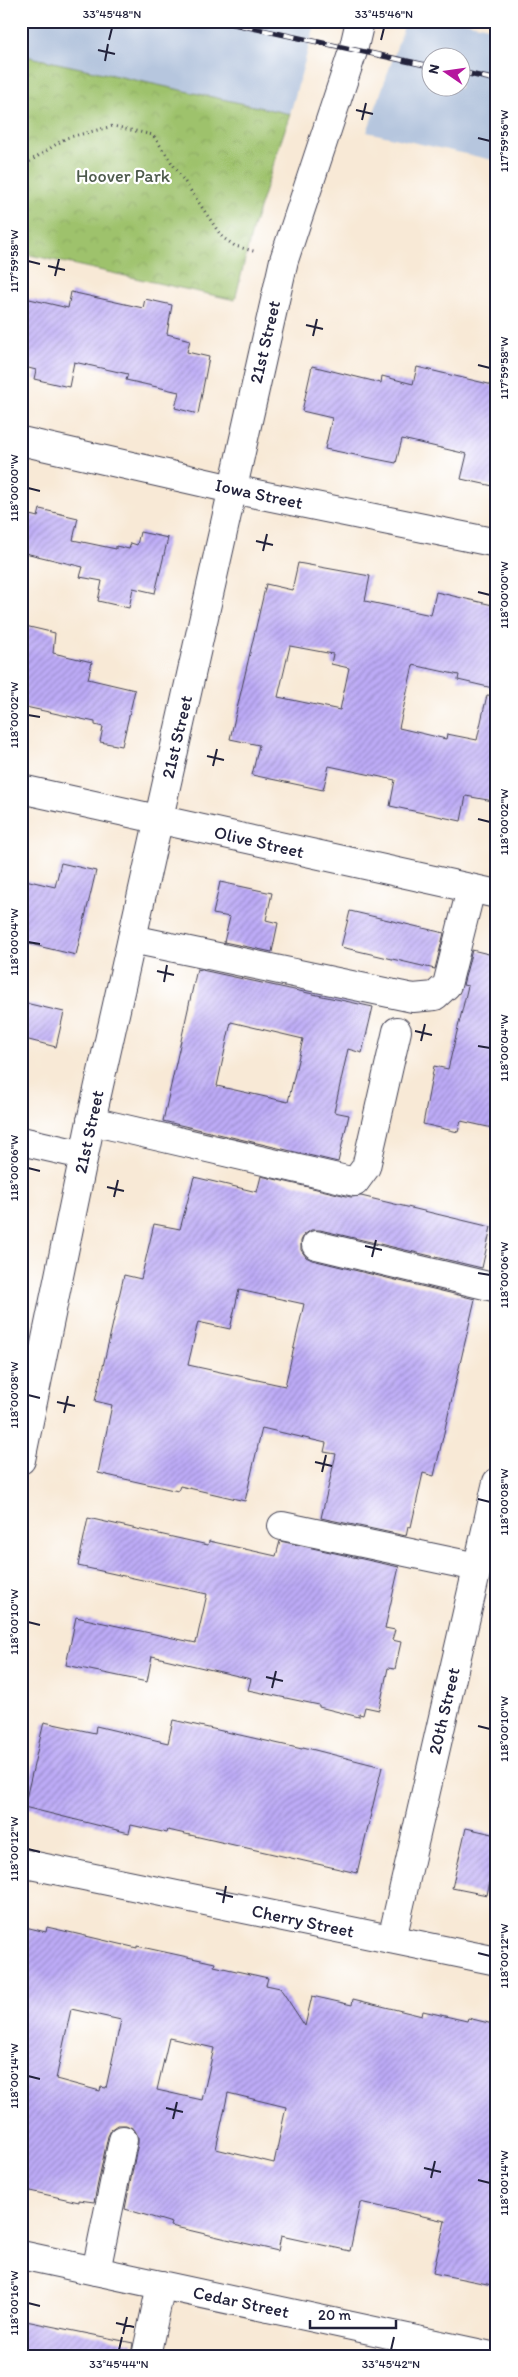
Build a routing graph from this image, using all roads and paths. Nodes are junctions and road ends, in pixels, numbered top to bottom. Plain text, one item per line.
1 (360, 21) edge
2 (21, 167) edge
3 (284, 260) junction
4 (21, 441) edge
5 (232, 489) junction
6 (497, 542) edge
7 (21, 789) edge
8 (158, 819) junction
9 (484, 892) edge
10 (132, 939) junction
11 (397, 1031) dead end
12 (91, 1122) junction
13 (21, 1141) edge
14 (83, 1155) junction
15 (316, 1245) dead end
16 (497, 1288) edge
17 (21, 1460) edge
18 (496, 1485) edge
19 (282, 1526) dead end
20 (477, 1567) junction
21 (21, 1863) edge
22 (392, 1939) junction
23 (497, 1961) edge
24 (123, 2140) dead end
25 (21, 2255) edge
26 (96, 2271) junction
27 (161, 2285) junction
28 (486, 2355) edge
29 (146, 2356) edge

1 - 3 street, 21st Street
2 - 3 path
3 - 5 street, 21st Street
4 - 5 street, Iowa Street
5 - 6 street, Iowa Street
5 - 8 street, 21st Street
7 - 8 street, Olive Street
8 - 9 street, Olive Street
8 - 10 street, 21st Street
9 - 10 street
10 - 12 street, 21st Street
11 - 12 street
12 - 14 street, 21st Street
13 - 14 street
14 - 17 street, 21st Street
15 - 16 street
18 - 20 street, 20th Street
19 - 20 street
20 - 22 street, 20th Street
21 - 22 street, Cherry Street
22 - 23 street, Cherry Street
24 - 26 street
25 - 26 street, Cedar Street
26 - 27 street, Cedar Street
27 - 28 street, Cedar Street
27 - 29 street

